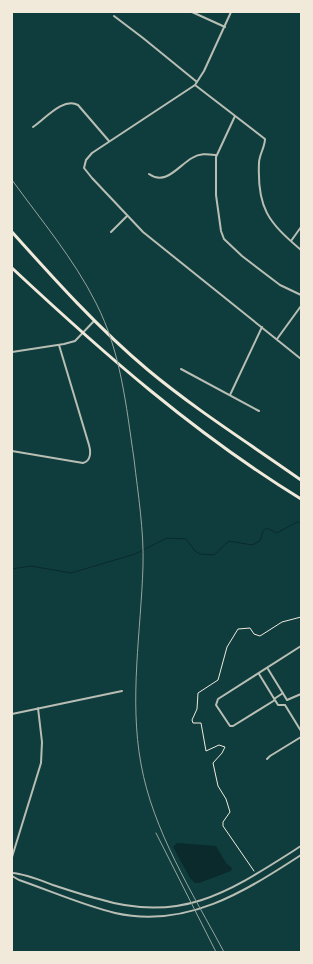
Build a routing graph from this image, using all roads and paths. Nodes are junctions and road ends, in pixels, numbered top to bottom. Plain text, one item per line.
1 (192, 12) edge
2 (231, 12) edge
3 (114, 16) dead end
4 (225, 27) junction
5 (197, 82) junction
6 (195, 85) junction
7 (235, 116) junction
8 (33, 127) dead end
9 (109, 141) junction
10 (216, 155) junction
11 (149, 174) dead end
12 (126, 216) junction
13 (301, 227) edge
14 (12, 232) edge
15 (111, 232) dead end
16 (291, 241) junction
17 (301, 250) edge
18 (12, 268) edge
19 (301, 295) edge
20 (301, 306) edge
21 (95, 320) junction
22 (262, 328) junction
23 (82, 333) junction
24 (277, 339) junction
25 (59, 345) junction
26 (12, 352) edge
27 (301, 359) edge
28 (181, 369) dead end
29 (230, 395) junction
30 (258, 411) dead end
31 (12, 451) edge
32 (301, 480) edge
33 (301, 499) edge
34 (301, 646) edge
35 (268, 669) junction
36 (259, 674) junction
37 (122, 691) dead end
38 (283, 693) junction
39 (301, 694) edge
40 (275, 699) junction
41 (287, 700) junction
42 (285, 706) junction
43 (38, 708) junction
44 (12, 714) edge
45 (301, 731) edge
46 (301, 737) edge
47 (267, 759) dead end
48 (301, 846) edge
49 (301, 855) edge
50 (12, 857) edge
51 (12, 873) edge
52 (12, 876) edge

1 - 4 street
2 - 4 street
3 - 5 street
4 - 5 street
5 - 6 street
6 - 7 street
6 - 9 street
7 - 10 street
7 - 16 street
8 - 9 street
9 - 12 street
10 - 11 street
10 - 19 street
12 - 15 street
12 - 22 street
13 - 16 street
14 - 21 highway
16 - 17 street
18 - 23 highway
20 - 24 street
21 - 23 street
21 - 32 highway
22 - 24 street
22 - 29 street
23 - 25 street
23 - 33 highway
24 - 27 street
25 - 26 street
25 - 31 street
28 - 29 street
29 - 30 street
34 - 35 street
35 - 36 street
35 - 38 street
36 - 40 street
36 - 40 street
37 - 43 street
38 - 40 street
38 - 41 street
39 - 41 street
40 - 42 street
41 - 42 street
42 - 45 street
43 - 44 street
43 - 50 street
46 - 47 street
48 - 51 street
49 - 52 street

